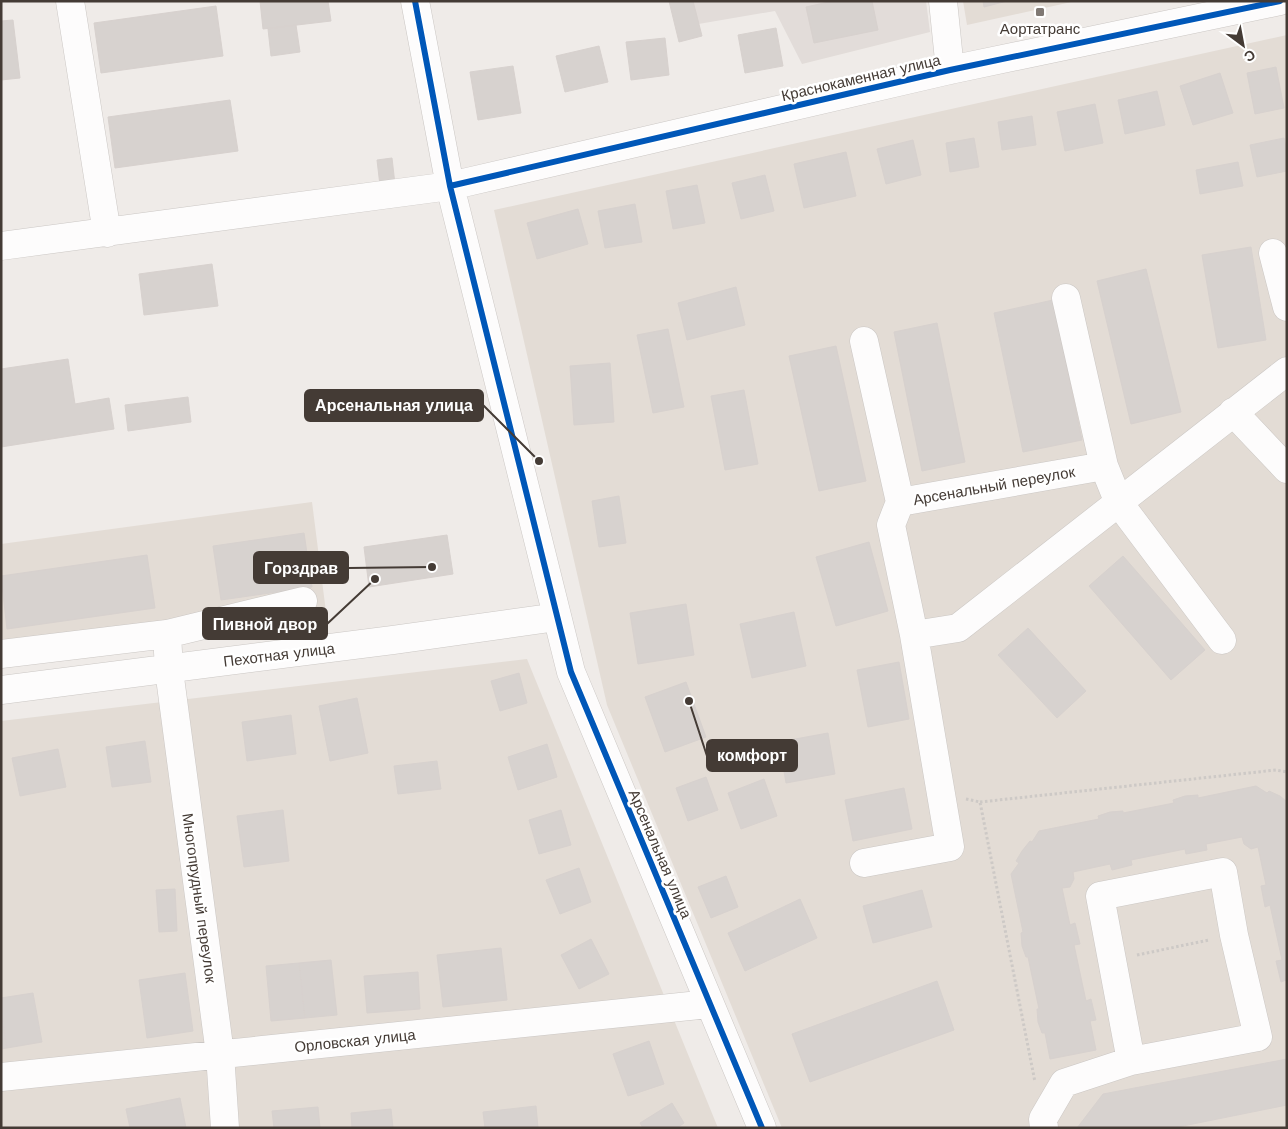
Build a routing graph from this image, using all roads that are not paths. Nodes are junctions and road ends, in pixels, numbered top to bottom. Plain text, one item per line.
1 (70, 1) edge
2 (415, 1) edge
3 (943, 1) edge
4 (1280, 1) edge
5 (950, 70) junction
6 (450, 186) junction
7 (107, 233) junction
8 (1, 246) edge
9 (1273, 253) dead end
10 (1066, 298) dead end
11 (1287, 308) edge
12 (864, 341) dead end
13 (1287, 370) edge
14 (1233, 412) junction
15 (1104, 466) junction
16 (1287, 469) edge
17 (900, 502) junction
18 (1119, 502) junction
19 (303, 601) dead end
20 (557, 617) junction
21 (167, 634) junction
22 (914, 635) junction
23 (1222, 640) dead end
24 (1, 654) edge
25 (169, 670) junction
26 (1, 690) edge
27 (864, 863) dead end
28 (709, 1004) junction
29 (220, 1054) junction
30 (1131, 1061) junction
31 (1, 1077) edge
32 (1043, 1123) edge
33 (225, 1128) edge
34 (762, 1128) edge

1 - 7 street
2 - 6 street, Арсенальная улица
3 - 5 street
4 - 5 street, Краснокаменная улица
5 - 6 street, Краснокаменная улица
6 - 7 street, Краснокаменная улица
6 - 20 street, Арсенальная улица
7 - 8 street, Краснокаменная улица
9 - 11 street
10 - 15 street
12 - 17 street
13 - 14 street
14 - 16 street
14 - 18 street
15 - 17 street, Арсенальный переулок
15 - 18 street
17 - 22 street, Арсенальный переулок
18 - 22 street
18 - 23 street
19 - 21 street
20 - 25 street, Пехотная улица
20 - 28 street, Арсенальная улица
21 - 24 street
21 - 25 street, Многопрудный переулок
22 - 27 street, Арсенальный переулок
25 - 26 street, Пехотная улица
25 - 29 street, Многопрудный переулок
28 - 29 street, Орловская улица
28 - 34 street, Арсенальная улица
29 - 31 street, Орловская улица
29 - 33 street, Многопрудный переулок
30 - 30 street
30 - 32 street

